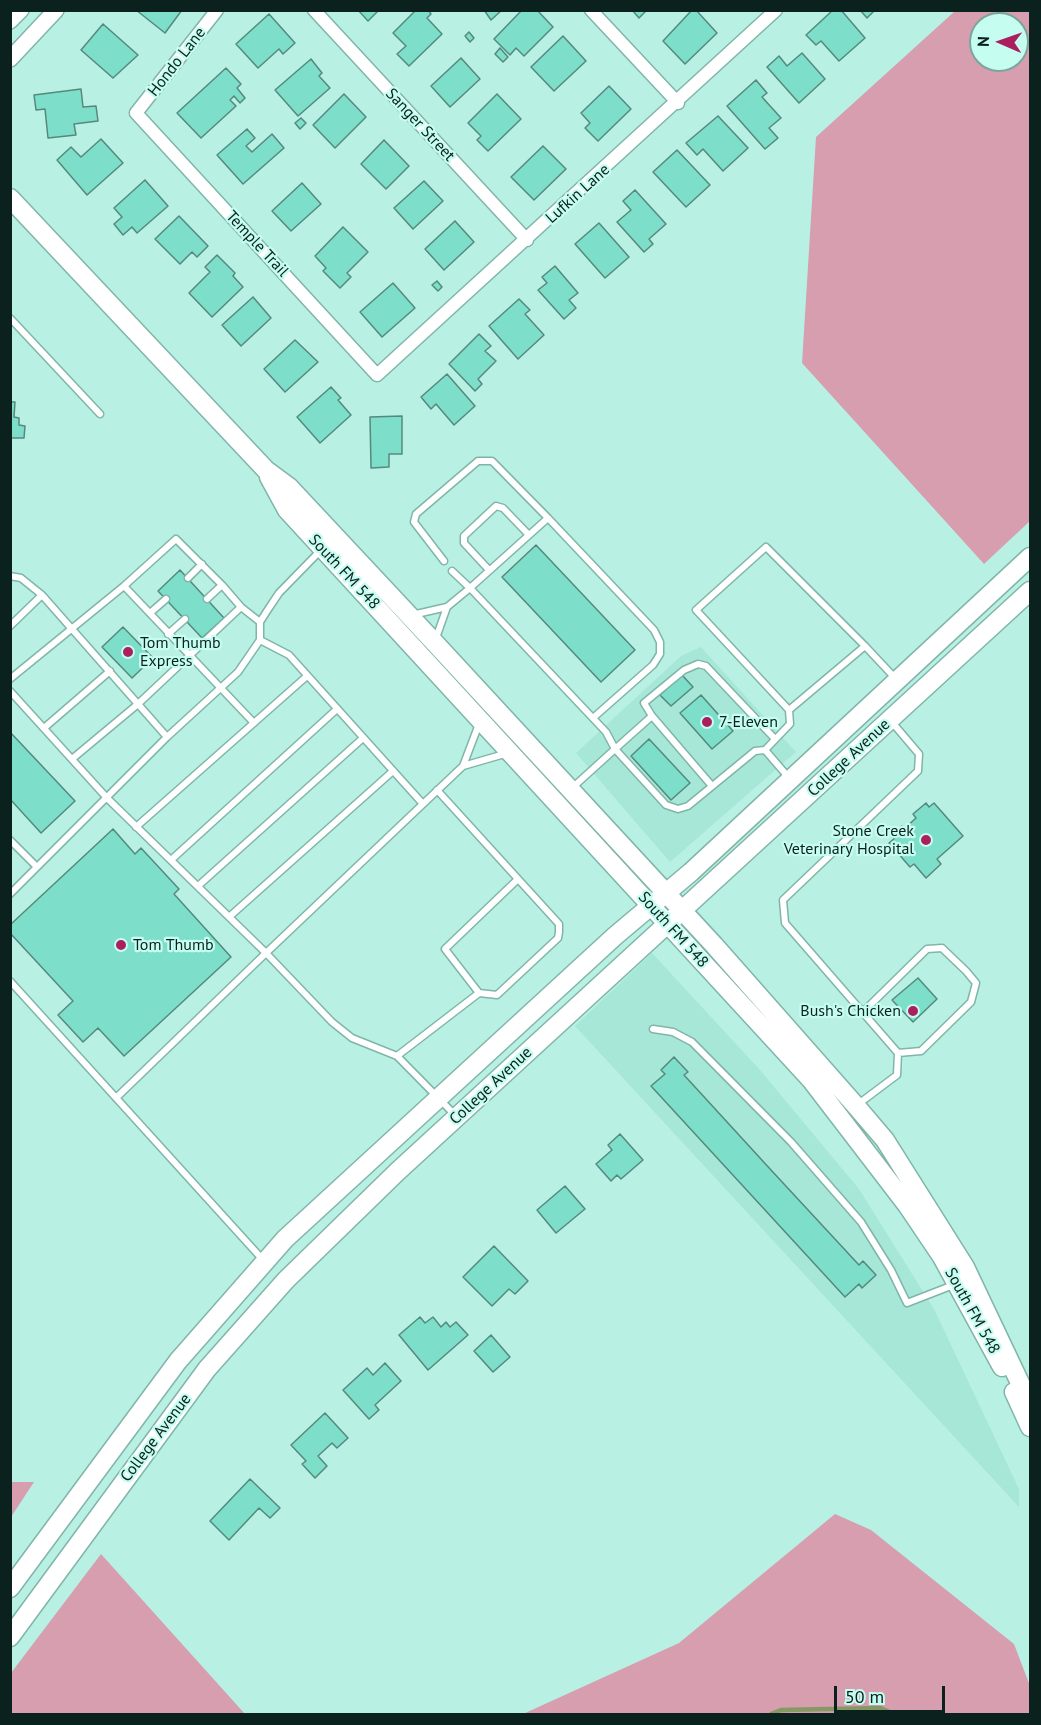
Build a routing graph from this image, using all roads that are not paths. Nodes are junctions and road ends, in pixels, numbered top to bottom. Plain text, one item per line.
1 (21, 10) edge
2 (56, 10) edge
3 (217, 10) edge
4 (314, 10) edge
5 (591, 10) edge
6 (776, 10) edge
7 (10, 21) edge
8 (10, 59) edge
9 (678, 103) junction
10 (136, 113) joint
11 (10, 198) edge
12 (527, 240) junction
13 (10, 318) edge
14 (377, 375) joint
15 (100, 414) dead end
16 (549, 518) junction
17 (528, 534) junction
18 (328, 542) junction
19 (1030, 557) edge
20 (444, 561) dead end
21 (202, 564) junction
22 (489, 570) junction
23 (452, 571) dead end
24 (10, 576) edge
25 (188, 578) dead end
26 (222, 585) junction
27 (124, 586) junction
28 (470, 588) junction
29 (1030, 591) edge
30 (42, 595) junction
31 (166, 599) dead end
32 (207, 599) dead end
33 (241, 607) junction
34 (447, 608) junction
35 (150, 613) junction
36 (408, 616) junction
37 (185, 619) dead end
38 (260, 622) junction
39 (10, 626) edge
40 (73, 629) junction
41 (168, 634) junction
42 (260, 640) junction
43 (434, 642) junction
44 (864, 646) junction
45 (188, 657) junction
46 (110, 672) junction
47 (307, 676) junction
48 (10, 679) edge
49 (898, 680) junction
50 (221, 688) junction
51 (10, 691) edge
52 (138, 704) junction
53 (337, 709) junction
54 (789, 710) junction
55 (652, 716) junction
56 (593, 718) junction
57 (480, 720) junction
58 (890, 720) junction
59 (254, 723) junction
60 (44, 728) junction
61 (167, 737) junction
62 (363, 738) junction
63 (776, 739) junction
64 (615, 749) junction
65 (765, 750) junction
66 (510, 753) junction
67 (72, 759) junction
68 (463, 766) junction
69 (393, 771) junction
70 (790, 780) junction
71 (712, 786) junction
72 (437, 790) junction
73 (570, 790) junction
74 (107, 798) junction
75 (555, 802) junction
76 (423, 804) junction
77 (136, 826) junction
78 (10, 840) edge
79 (171, 860) junction
80 (37, 867) junction
81 (518, 879) junction
82 (198, 886) junction
83 (666, 893) junction
84 (10, 894) edge
85 (650, 906) junction
86 (681, 910) junction
87 (229, 916) junction
88 (667, 924) junction
89 (266, 953) junction
90 (10, 981) edge
91 (479, 993) junction
92 (862, 1012) junction
93 (653, 1029) dead end
94 (898, 1053) junction
95 (397, 1056) junction
96 (116, 1098) junction
97 (438, 1098) junction
98 (856, 1106) junction
99 (458, 1117) junction
100 (265, 1261) junction
101 (957, 1284) junction
102 (1030, 1404) edge
103 (1030, 1427) edge
104 (60, 1522) junction
105 (82, 1538) junction
106 (10, 1588) edge
107 (10, 1637) edge

1 - 7 street
2 - 8 street
3 - 10 street, Hondo Lane
4 - 12 street, Sanger Street
5 - 9 street
6 - 9 street, Lufkin Lane
9 - 12 street, Lufkin Lane
10 - 14 street, Temple Trail
11 - 18 main road, South FM 548
12 - 14 street, Lufkin Lane
13 - 15 lane
16 - 17 lane
16 - 20 lane
16 - 56 lane
17 - 22 lane
17 - 22 lane
18 - 36 main road, South FM 548
18 - 38 lane
18 - 57 main road, South FM 548
19 - 49 main road, College Avenue
21 - 25 lane
21 - 26 lane
21 - 27 lane
22 - 28 lane
23 - 28 lane
24 - 30 lane
26 - 32 lane
26 - 33 lane
27 - 35 lane
27 - 40 lane
28 - 34 lane
28 - 56 lane
29 - 58 main road, College Avenue
30 - 39 lane
30 - 40 lane
31 - 35 lane
33 - 38 lane
33 - 45 lane
34 - 36 lane
34 - 43 lane
35 - 41 lane
36 - 43 main road, South FM 548
37 - 41 lane
38 - 42 lane
40 - 46 lane
40 - 48 lane
41 - 45 lane
42 - 47 lane
42 - 50 lane
43 - 73 main road, South FM 548
44 - 49 lane
44 - 54 lane
44 - 54 lane
45 - 50 lane
45 - 52 lane
46 - 52 lane
46 - 60 lane
47 - 53 lane
47 - 59 lane
49 - 70 main road, College Avenue
50 - 59 lane
50 - 61 lane
51 - 60 lane
52 - 61 lane
52 - 67 lane
53 - 62 lane
53 - 79 lane
54 - 63 lane
55 - 63 lane
55 - 64 lane
55 - 71 lane
56 - 64 lane
57 - 66 main road, South FM 548
57 - 68 lane
58 - 86 main road, College Avenue
58 - 92 lane
59 - 77 lane
60 - 67 lane
61 - 74 lane
62 - 69 lane
62 - 82 lane
63 - 65 lane
64 - 71 lane
64 - 73 lane
65 - 70 lane
65 - 71 lane
66 - 68 lane
66 - 75 main road, South FM 548
67 - 74 lane
68 - 72 lane
69 - 76 lane
69 - 87 lane
70 - 83 main road, College Avenue
72 - 76 lane
72 - 81 lane
73 - 75 lane
73 - 83 main road, South FM 548
74 - 77 lane
74 - 80 lane
75 - 85 main road, South FM 548
76 - 89 lane
77 - 79 lane
78 - 80 lane
79 - 82 lane
80 - 84 lane
81 - 91 lane
81 - 91 lane
82 - 87 lane
83 - 85 main road, College Avenue
83 - 86 main road, South FM 548
85 - 88 main road, South FM 548
85 - 97 main road, College Avenue
86 - 88 main road, College Avenue
86 - 98 main road, South FM 548
87 - 89 lane
88 - 99 main road, College Avenue
88 - 101 main road, South FM 548
89 - 95 lane
89 - 96 lane
90 - 96 lane
91 - 95 lane
92 - 94 lane
92 - 94 lane
93 - 101 lane
94 - 98 lane
95 - 97 lane
96 - 100 lane
97 - 99 lane
97 - 100 main road, College Avenue
98 - 102 main road, South FM 548
99 - 105 main road, College Avenue
100 - 104 main road, College Avenue
101 - 103 main road, South FM 548
104 - 105 main road
104 - 106 main road, College Avenue
105 - 107 main road, College Avenue

